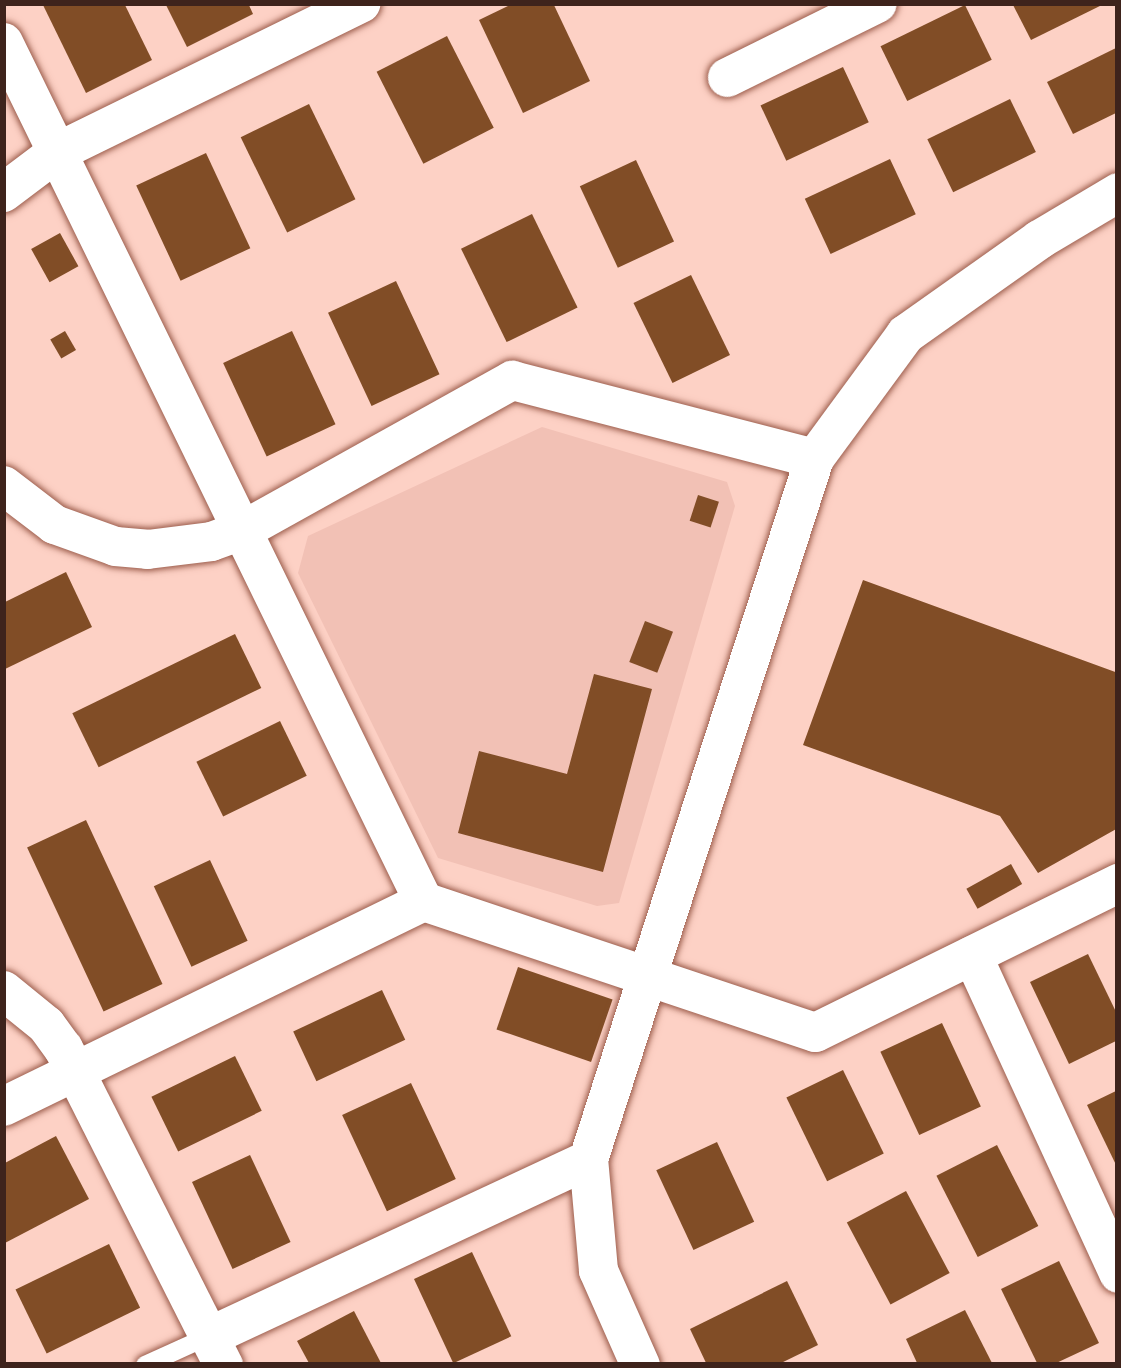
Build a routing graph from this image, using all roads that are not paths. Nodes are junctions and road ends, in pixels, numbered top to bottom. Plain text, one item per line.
1 (360, 3) edge
2 (852, 9) edge
3 (3, 42) edge
4 (727, 77) dead end
5 (56, 152) junction
6 (3, 192) edge
7 (1118, 192) edge
8 (814, 458) junction
9 (3, 485) edge
10 (242, 530) junction
11 (1118, 883) edge
12 (422, 901) junction
13 (972, 955) junction
14 (647, 976) junction
15 (3, 990) edge
16 (75, 1072) junction
17 (3, 1106) edge
18 (588, 1159) junction
19 (1118, 1273) edge
20 (216, 1351) edge
21 (145, 1365) edge
22 (640, 1365) edge

1 - 5 street
2 - 4 street
3 - 5 street
5 - 6 street
5 - 10 street
7 - 8 street
8 - 10 street
8 - 14 street
9 - 10 street
10 - 12 street
11 - 13 street
12 - 14 street
12 - 16 street
13 - 14 street
13 - 19 street
14 - 18 street
15 - 16 street
16 - 17 street
16 - 20 street
18 - 20 street
18 - 22 street
20 - 21 lane

